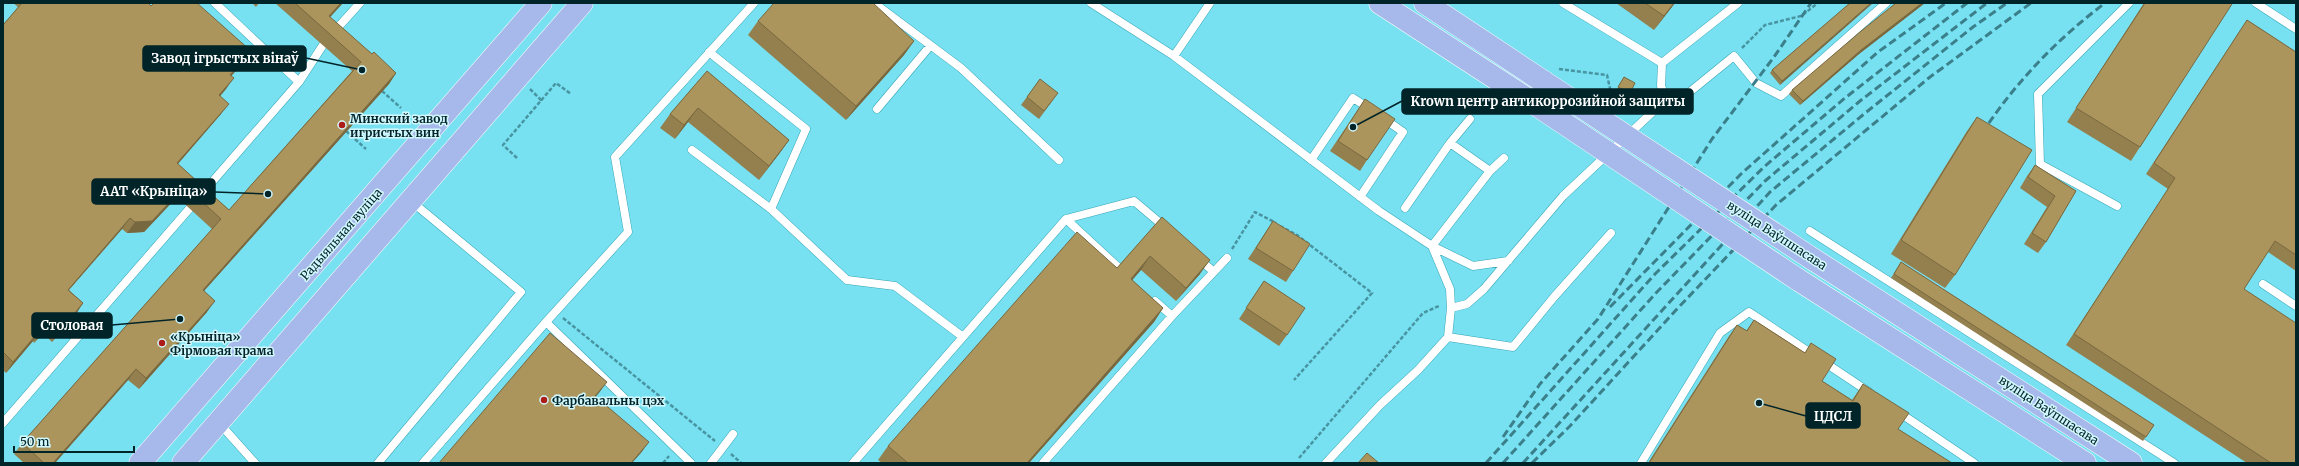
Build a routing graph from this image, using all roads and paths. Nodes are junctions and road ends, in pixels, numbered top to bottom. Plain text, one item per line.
1 (215, 3) edge
2 (360, 3) edge
3 (541, 3) edge
4 (582, 3) edge
5 (754, 3) edge
6 (874, 3) edge
7 (1091, 3) edge
8 (1210, 3) edge
9 (1380, 3) edge
10 (1425, 3) edge
11 (1563, 3) edge
12 (1738, 3) edge
13 (1818, 3) edge
14 (1886, 3) edge
15 (2129, 3) edge
16 (2256, 3) edge
17 (2296, 29) edge
18 (331, 36) edge
19 (323, 46) dead end
20 (930, 46) junction
21 (709, 52) junction
22 (1174, 56) junction
23 (1734, 56) junction
24 (1662, 63) junction
25 (1548, 75) junction
26 (299, 82) junction
27 (382, 91) edge
28 (571, 94) dead end
29 (1660, 105) junction
30 (401, 108) dead end
31 (1670, 108) junction
32 (876, 109) dead end
33 (1470, 119) dead end
34 (346, 131) edge
35 (1450, 143) junction
36 (366, 149) dead end
37 (692, 150) dead end
38 (517, 158) dead end
39 (1504, 158) dead end
40 (1060, 160) dead end
41 (1311, 160) junction
42 (1490, 171) junction
43 (1360, 197) junction
44 (198, 199) edge
45 (410, 200) junction
46 (2117, 206) dead end
47 (190, 208) dead end
48 (1405, 208) dead end
49 (771, 209) junction
50 (1066, 219) junction
51 (1810, 231) dead end
52 (1611, 233) dead end
53 (1174, 236) edge
54 (1432, 246) junction
55 (1191, 251) edge
56 (1226, 258) joint
57 (1508, 261) junction
58 (1119, 268) edge
59 (1214, 272) junction
60 (2263, 284) dead end
61 (1149, 296) edge
62 (1451, 304) junction
63 (2296, 306) edge
64 (555, 311) junction
65 (1172, 316) junction
66 (546, 322) junction
67 (963, 337) junction
68 (1448, 337) junction
69 (171, 353) edge
70 (175, 357) edge
71 (1294, 380) dead end
72 (1875, 396) edge
73 (1888, 405) edge
74 (218, 422) junction
75 (3, 423) edge
76 (733, 434) dead end
77 (723, 448) junction
78 (1298, 458) dead end
79 (140, 463) edge
80 (183, 463) edge
81 (255, 463) edge
82 (378, 463) edge
83 (423, 463) edge
84 (691, 463) edge
85 (711, 463) edge
86 (741, 463) edge
87 (854, 463) edge
88 (1044, 463) edge
89 (1326, 463) edge
90 (1641, 463) edge
91 (1974, 463) edge
92 (2085, 463) edge
93 (2131, 463) edge
94 (2174, 463) edge

1 - 26 lane
2 - 18 lane
3 - 79 main road, Радыяльная вуліца
4 - 45 main road
5 - 21 lane
6 - 20 lane
7 - 22 lane
8 - 22 lane
9 - 92 main road, вуліца Ваўпшасава, bridge
10 - 25 main road, вуліца Ваўпшасава
11 - 24 lane
12 - 24 lane
13 - 23 path
14 - 23 lane
15 - 46 lane
16 - 17 lane
19 - 26 lane
20 - 32 lane
20 - 40 lane
21 - 49 lane
21 - 64 lane
22 - 41 lane
23 - 31 lane
24 - 31 lane
25 - 29 path
25 - 93 main road, вуліца Ваўпшасава, bridge
26 - 44 lane
27 - 30 path
28 - 38 path
29 - 31 lane
29 - 57 lane
33 - 35 lane
34 - 36 path
35 - 42 lane
35 - 48 lane
37 - 49 lane
39 - 42 lane
41 - 43 lane
41 - 43 lane
42 - 54 lane
43 - 54 lane
45 - 74 main road
45 - 82 lane
47 - 75 lane
49 - 67 lane
50 - 53 lane
50 - 58 lane
50 - 67 lane
51 - 94 lane
52 - 68 lane
54 - 57 lane
54 - 62 lane
55 - 59 lane
56 - 59 lane
56 - 71 path
57 - 62 lane
59 - 65 lane
60 - 63 lane
61 - 65 lane
62 - 68 lane
62 - 78 path
64 - 66 lane
64 - 77 path
65 - 88 lane
66 - 83 lane
66 - 84 lane
67 - 87 lane
68 - 89 lane
69 - 70 path
72 - 90 lane
73 - 91 lane
74 - 80 main road
74 - 81 lane
76 - 77 lane
77 - 85 lane
77 - 86 path

